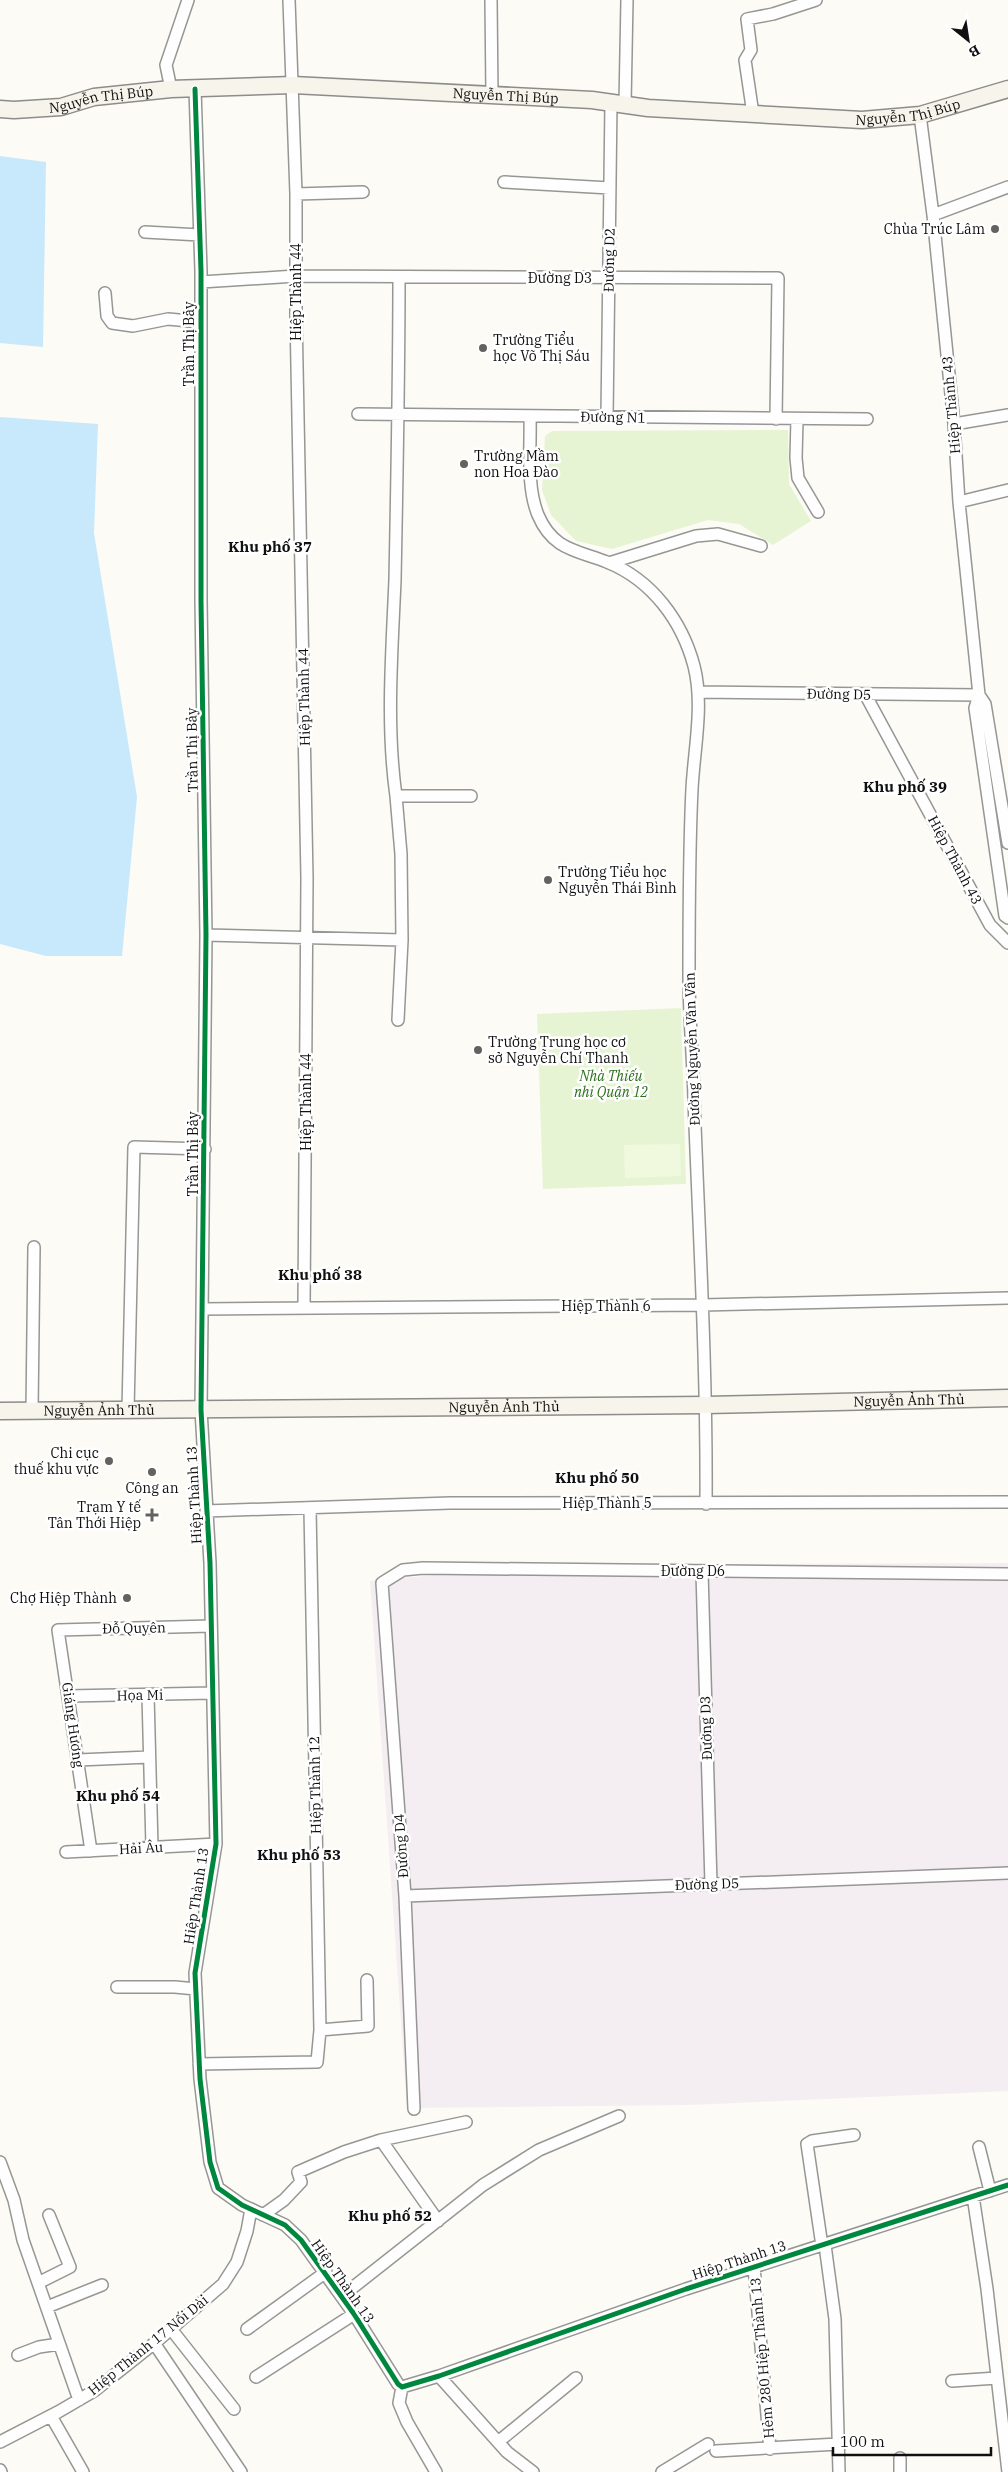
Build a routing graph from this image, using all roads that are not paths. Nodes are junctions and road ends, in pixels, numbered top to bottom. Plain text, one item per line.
1 (188, 0) edge
2 (289, 0) edge
3 (491, 0) edge
4 (627, 0) edge
5 (815, 0) edge
6 (293, 86) junction
7 (171, 89) junction
8 (196, 89) junction
9 (1008, 89) edge
10 (492, 95) junction
11 (618, 103) junction
12 (0, 109) edge
13 (753, 114) junction
14 (920, 115) junction
15 (504, 182) dead end
16 (1008, 187) edge
17 (610, 188) junction
18 (362, 192) dead end
19 (296, 194) junction
20 (933, 215) junction
21 (145, 232) dead end
22 (200, 235) junction
23 (296, 276) junction
24 (399, 277) junction
25 (609, 278) junction
26 (201, 282) junction
27 (105, 293) dead end
28 (200, 322) junction
29 (358, 414) dead end
30 (399, 415) junction
31 (1008, 415) edge
32 (530, 416) junction
33 (607, 417) junction
34 (776, 419) junction
35 (797, 419) junction
36 (867, 419) dead end
37 (954, 424) junction
38 (1008, 490) edge
39 (958, 502) junction
40 (818, 512) dead end
41 (762, 546) dead end
42 (609, 563) junction
43 (698, 692) junction
44 (865, 694) junction
45 (979, 695) junction
46 (396, 796) junction
47 (471, 796) dead end
48 (1008, 843) edge
49 (1008, 918) edge
50 (206, 935) junction
51 (307, 938) junction
52 (402, 940) junction
53 (1008, 943) edge
54 (398, 1020) dead end
55 (205, 1149) junction
56 (34, 1247) dead end
57 (1008, 1298) edge
58 (703, 1306) junction
59 (304, 1308) junction
60 (203, 1310) junction
61 (1008, 1398) edge
62 (706, 1406) junction
63 (128, 1410) junction
64 (200, 1410) junction
65 (0, 1411) edge
66 (32, 1411) junction
67 (1008, 1502) edge
68 (706, 1504) junction
69 (310, 1508) junction
70 (206, 1511) junction
71 (702, 1572) junction
72 (1008, 1574) edge
73 (382, 1583) joint
74 (211, 1626) junction
75 (58, 1630) joint
76 (212, 1693) junction
77 (148, 1695) junction
78 (69, 1696) junction
79 (150, 1757) junction
80 (78, 1760) junction
81 (216, 1844) junction
82 (152, 1847) junction
83 (91, 1851) junction
84 (66, 1852) dead end
85 (1008, 1873) edge
86 (711, 1884) junction
87 (405, 1896) junction
88 (367, 1980) dead end
89 (117, 1987) dead end
90 (196, 1989) junction
91 (320, 2030) junction
92 (199, 2064) junction
93 (414, 2109) dead end
94 (619, 2116) dead end
95 (466, 2122) dead end
96 (854, 2135) dead end
97 (381, 2140) junction
98 (979, 2147) dead end
99 (0, 2162) edge
100 (1008, 2185) edge
101 (990, 2191) junction
102 (973, 2196) junction
103 (251, 2209) junction
104 (49, 2215) dead end
105 (263, 2215) junction
106 (438, 2221) junction
107 (823, 2245) junction
108 (754, 2267) junction
109 (326, 2272) junction
110 (38, 2283) junction
111 (102, 2284) dead end
112 (342, 2296) junction
113 (46, 2308) junction
114 (354, 2314) junction
115 (247, 2328) dead end
116 (171, 2329) junction
117 (154, 2343) junction
118 (60, 2344) junction
119 (18, 2355) dead end
120 (439, 2376) junction
121 (256, 2378) dead end
122 (576, 2378) dead end
123 (997, 2378) junction
124 (952, 2381) dead end
125 (402, 2387) junction
126 (78, 2400) junction
127 (234, 2409) dead end
128 (51, 2416) junction
129 (0, 2442) edge
130 (498, 2442) junction
131 (838, 2444) junction
132 (1006, 2446) edge
133 (770, 2449) junction
134 (900, 2458) dead end
135 (83, 2472) edge
136 (241, 2472) edge
137 (436, 2472) edge
138 (533, 2472) edge
139 (662, 2472) edge
140 (838, 2472) edge
141 (900, 2472) edge
142 (1008, 2472) edge

1 - 7 street
2 - 6 street, Hiệp Thành 44
3 - 10 street
4 - 11 street, Đường D2
5 - 13 street
6 - 8 main road, Nguyễn Thị Búp
6 - 10 main road, Nguyễn Thị Búp
6 - 19 street, Hiệp Thành 44
7 - 8 main road, Nguyễn Thị Búp
7 - 12 main road, Nguyễn Thị Búp
8 - 22 street, Trần Thị Bảy
9 - 14 main road, Nguyễn Thị Búp
10 - 11 main road, Nguyễn Thị Búp
11 - 13 main road, Nguyễn Thị Búp
11 - 17 street, Đường D2
13 - 14 main road, Nguyễn Thị Búp
14 - 20 street, Hiệp Thành 43
15 - 17 street
16 - 20 street
17 - 25 street, Đường D2
18 - 19 street
19 - 23 street, Hiệp Thành 44
20 - 37 street, Hiệp Thành 43
21 - 22 street
22 - 26 street, Trần Thị Bảy
23 - 24 street, Đường D3
23 - 26 street, Đường D3
23 - 51 street, Hiệp Thành 44
24 - 25 street, Đường D3
24 - 30 street
25 - 33 street, Đường D2
25 - 34 street, Đường D3
26 - 28 street, Trần Thị Bảy
27 - 28 street
28 - 50 street, Trần Thị Bảy
29 - 30 street, Đường N1
30 - 32 street, Đường N1
30 - 46 street
31 - 37 street
32 - 33 street, Đường N1
32 - 42 street, Đường Nguyễn Văn Vân
33 - 34 street, Đường N1
34 - 35 street, Đường N1
35 - 36 street, Đường N1
35 - 40 street
37 - 39 street, Hiệp Thành 43
38 - 39 street
39 - 45 street, Hiệp Thành 43
41 - 42 street
42 - 43 street, Đường Nguyễn Văn Vân
43 - 44 street, Đường D5
43 - 58 street, Đường Nguyễn Văn Vân
44 - 45 street, Đường D5
44 - 53 street, Hiệp Thành 43
45 - 48 street, Hiệp Thành 43
45 - 49 street, Hiệp Thành 43
46 - 47 street
46 - 52 street
50 - 51 street
50 - 55 street, Trần Thị Bảy
51 - 52 street
51 - 59 street, Hiệp Thành 44
52 - 54 street
55 - 60 street, Trần Thị Bảy
55 - 63 street
56 - 66 street
57 - 58 street, Hiệp Thành 6
58 - 59 street, Hiệp Thành 6
58 - 62 street, Đường Nguyễn Văn Vân
59 - 60 street, Hiệp Thành 6
60 - 64 street, Trần Thị Bảy
61 - 62 main road, Nguyễn Ảnh Thủ
62 - 64 main road, Nguyễn Ảnh Thủ
62 - 68 street, Đường Nguyễn Văn Vân
63 - 64 main road, Nguyễn Ảnh Thủ
63 - 66 main road, Nguyễn Ảnh Thủ
64 - 70 street, Hiệp Thành 13
65 - 66 main road, Nguyễn Ảnh Thủ
67 - 68 street, Hiệp Thành 5
68 - 69 street, Hiệp Thành 5
69 - 70 street, Hiệp Thành 5
69 - 91 street, Hiệp Thành 12
70 - 74 street, Hiệp Thành 13
71 - 72 street, Đường D6
71 - 73 street, Đường D6
71 - 86 street, Đường D3
73 - 87 street, Đường D4
74 - 75 street, Đỗ Quyên
74 - 76 street, Hiệp Thành 13
75 - 78 street, Giáng Hương
76 - 77 street, Họa Mi
76 - 81 street, Hiệp Thành 13
77 - 78 street, Họa Mi
77 - 79 street
78 - 80 street, Giáng Hương
79 - 80 street
79 - 82 street
80 - 83 street, Giáng Hương
81 - 82 street, Hải Âu
81 - 90 street, Hiệp Thành 13
82 - 83 street, Hải Âu
83 - 84 street, Hải Âu
85 - 86 street, Đường D5
86 - 87 street, Đường D5
87 - 93 street, Đường D4
88 - 91 street
89 - 90 street
90 - 92 street, Hiệp Thành 13
91 - 92 street, Hiệp Thành 12
92 - 103 street, Hiệp Thành 13
94 - 106 street
95 - 97 street
96 - 107 street
97 - 105 street
97 - 106 street
98 - 101 street
99 - 110 street
100 - 101 street, Hiệp Thành 13
101 - 102 street, Hiệp Thành 13
102 - 107 street, Hiệp Thành 13
102 - 123 street
103 - 105 street, Hiệp Thành 13
103 - 116 street, Hiệp Thành 17 Nối Dài
104 - 110 street
105 - 109 street, Hiệp Thành 13
106 - 112 street
107 - 108 street, Hiệp Thành 13
107 - 131 street
108 - 120 street, Hiệp Thành 13
108 - 133 street, Hẻm 280 Hiệp Thành 13
109 - 112 street, Hiệp Thành 13
109 - 115 street
110 - 113 street
111 - 113 street
112 - 114 street, Hiệp Thành 13
113 - 118 street
114 - 121 street
114 - 125 street, Hiệp Thành 13
116 - 117 street, Hiệp Thành 17 Nối Dài
116 - 127 street
117 - 126 street, Hiệp Thành 17 Nối Dài
117 - 136 street
118 - 119 street
118 - 126 street
120 - 125 street, Hiệp Thành 13
120 - 130 street
122 - 130 street
123 - 124 street
123 - 132 street
125 - 137 street
126 - 128 street, Hiệp Thành 17 Nối Dài
128 - 129 street, Hiệp Thành 17 Nối Dài
128 - 135 street
130 - 138 street
131 - 133 street
131 - 140 street
132 - 142 street
133 - 139 street
134 - 141 street

